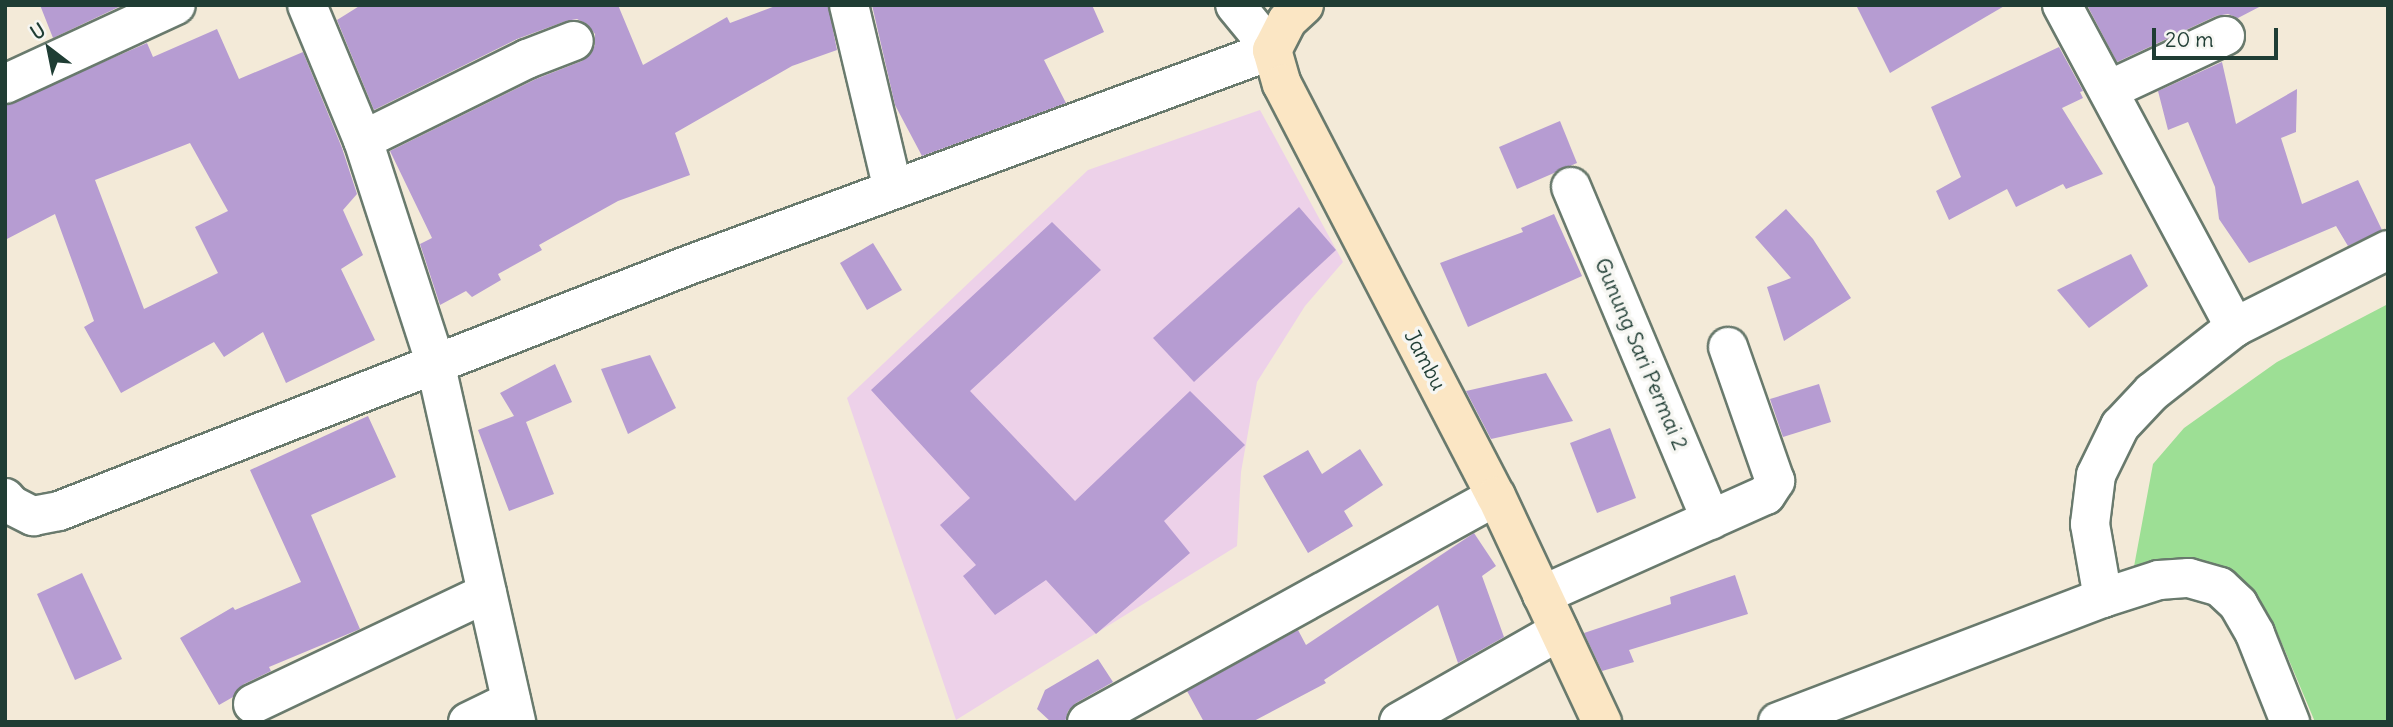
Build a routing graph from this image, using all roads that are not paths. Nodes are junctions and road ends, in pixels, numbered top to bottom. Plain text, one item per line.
1 (176, 5) edge
2 (307, 5) edge
3 (849, 5) edge
4 (1235, 5) edge
5 (1304, 5) edge
6 (2062, 5) edge
7 (2225, 36) dead end
8 (574, 41) dead end
9 (1272, 50) junction
10 (10, 72) edge
11 (2109, 90) junction
12 (363, 140) junction
13 (1571, 187) dead end
14 (893, 188) junction
15 (2388, 250) edge
16 (2235, 327) junction
17 (1728, 346) dead end
18 (435, 362) junction
19 (1496, 496) junction
20 (5, 498) edge
21 (1711, 520) junction
22 (487, 593) junction
23 (1542, 595) junction
24 (2103, 598) junction
25 (1559, 631) junction
26 (253, 704) dead end
27 (514, 711) edge
28 (468, 722) edge
29 (1087, 722) edge
30 (1399, 722) edge
31 (1602, 722) edge
32 (1779, 722) edge
33 (2290, 722) edge

1 - 10 street
2 - 12 street
3 - 14 street
4 - 9 street
5 - 9 street
6 - 11 street
7 - 11 street
8 - 12 street
9 - 14 street
9 - 19 street, Jambu
11 - 16 street
12 - 18 street
13 - 21 street, Gunung Sari Permai 2
14 - 18 street
15 - 16 street
16 - 24 street
17 - 21 street
18 - 20 street
18 - 22 street
19 - 23 street, Jambu
19 - 29 street
21 - 23 street
22 - 26 street
22 - 27 street
23 - 25 street, Jambu
24 - 32 street
24 - 33 street
25 - 30 street
25 - 31 street, Jambu
27 - 28 street

